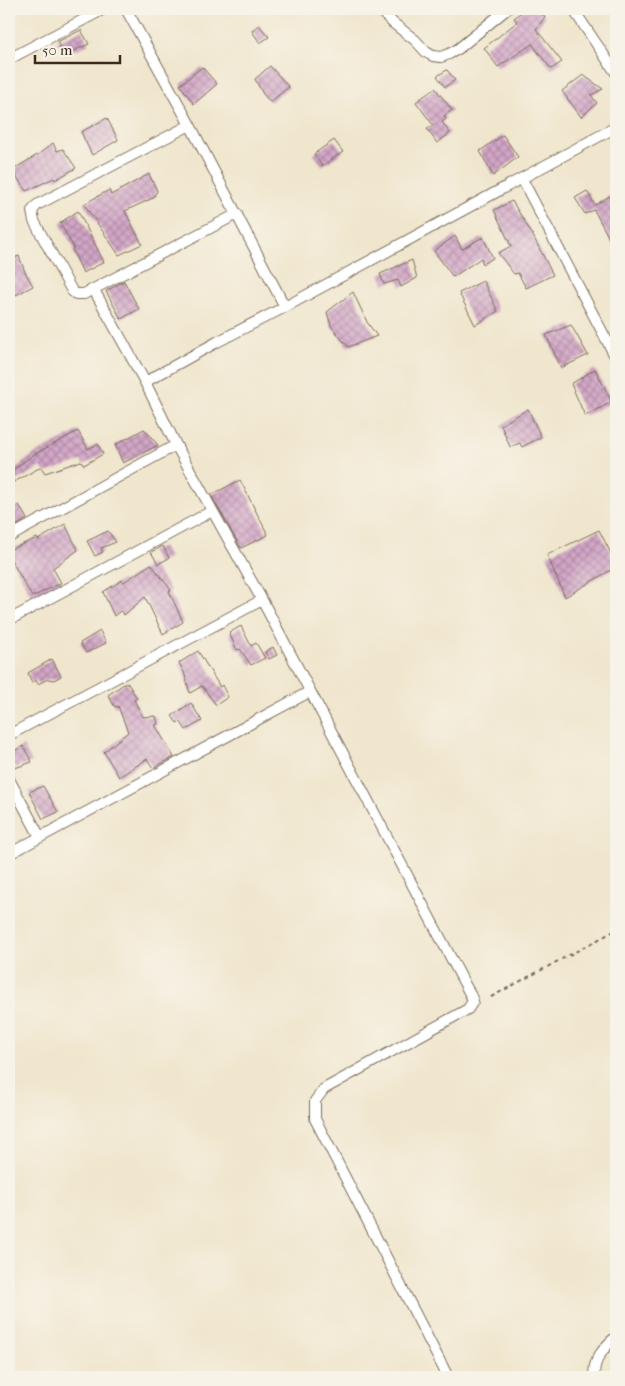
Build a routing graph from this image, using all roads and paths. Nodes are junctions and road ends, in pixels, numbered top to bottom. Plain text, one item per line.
1 (104, 9) edge
2 (126, 9) edge
3 (379, 9) edge
4 (507, 9) edge
5 (573, 9) edge
6 (9, 59) edge
7 (616, 73) edge
8 (190, 125) junction
9 (616, 127) edge
10 (522, 179) junction
11 (237, 214) junction
12 (94, 290) junction
13 (285, 307) junction
14 (616, 358) edge
15 (145, 382) junction
16 (176, 445) junction
17 (212, 511) junction
18 (9, 537) edge
19 (262, 600) junction
20 (9, 620) edge
21 (309, 692) junction
22 (9, 735) edge
23 (9, 780) edge
24 (40, 837) junction
25 (9, 854) edge
26 (616, 930) edge
27 (491, 998) dead end
28 (616, 1337) edge
29 (448, 1377) edge
30 (595, 1377) edge

1 - 6 street
2 - 8 street
3 - 4 street
5 - 7 street
8 - 11 street
8 - 12 street
9 - 10 street
10 - 13 street
10 - 14 street
11 - 12 street
11 - 13 street
12 - 15 street
13 - 15 street
15 - 16 street
16 - 17 street
16 - 18 street
17 - 19 street
17 - 20 street
19 - 21 street
19 - 22 street
21 - 24 street
21 - 29 street
23 - 24 street
24 - 25 street
26 - 27 path
28 - 30 street

